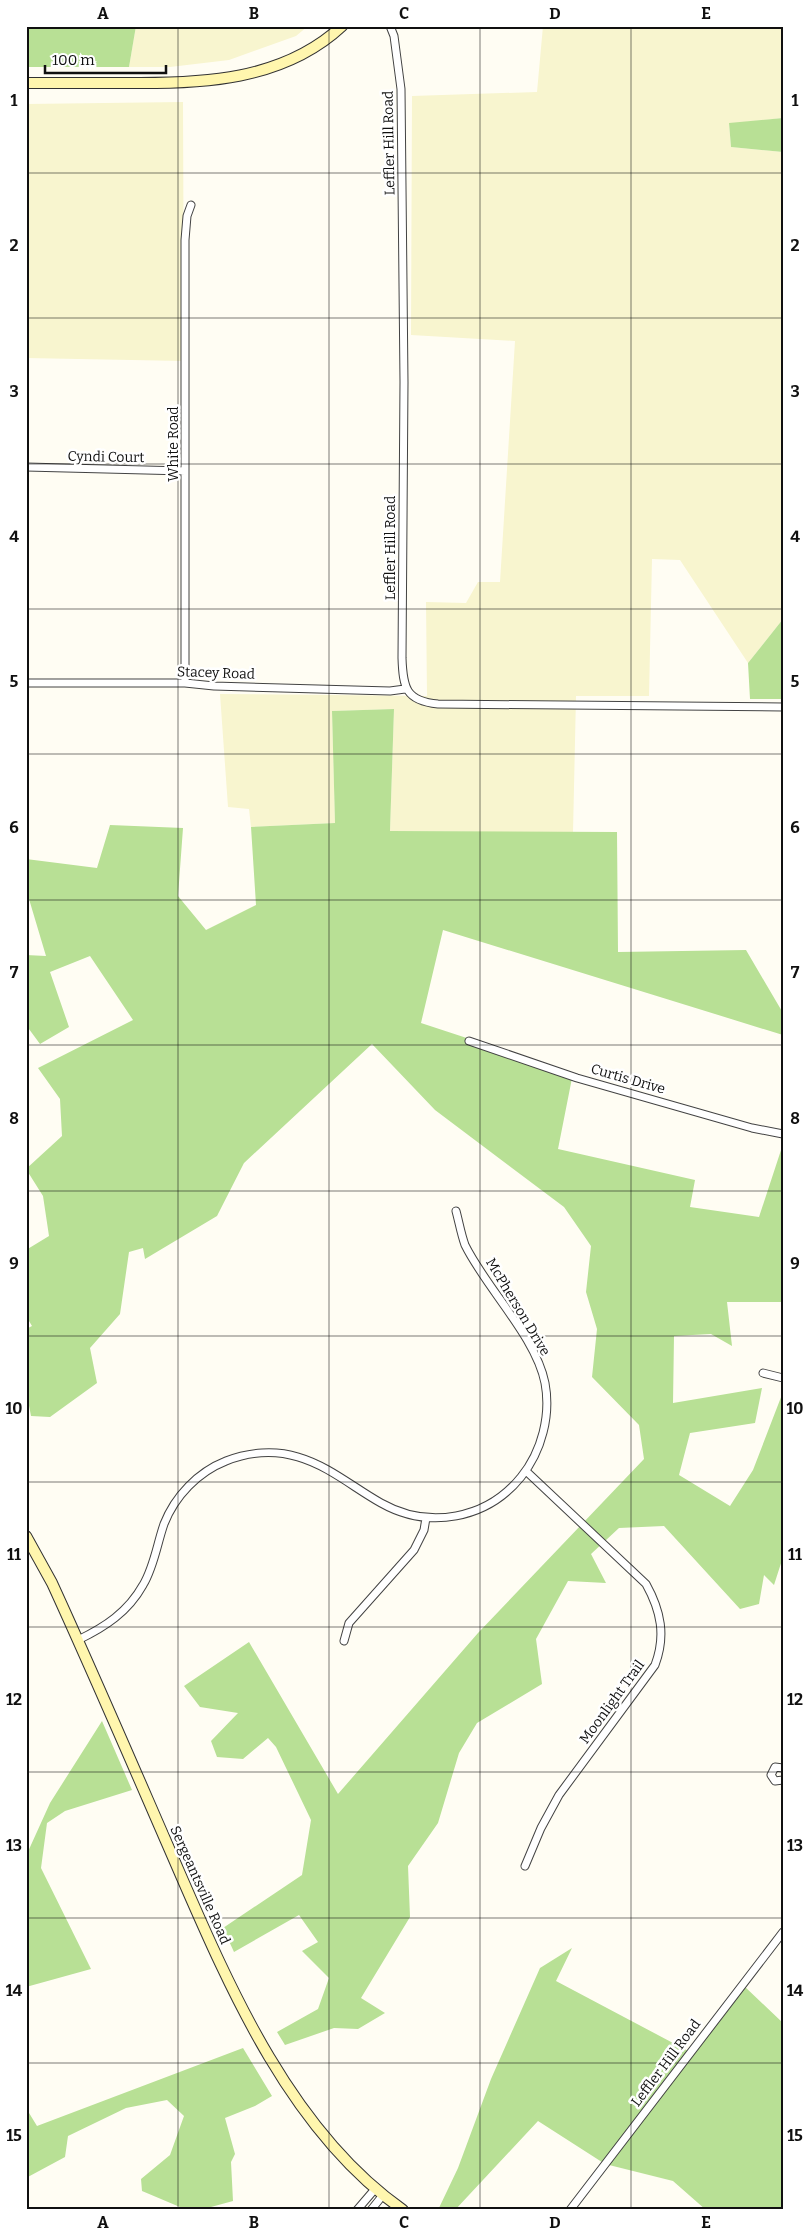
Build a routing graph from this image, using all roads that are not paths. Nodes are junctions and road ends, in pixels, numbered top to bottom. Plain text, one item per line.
1 (342, 26) edge
2 (390, 26) edge
3 (26, 83) edge
4 (191, 205) dead end
5 (26, 467) edge
6 (185, 471) junction
7 (26, 683) edge
8 (185, 684) junction
9 (405, 688) junction
10 (783, 707) edge
11 (469, 1041) dead end
12 (783, 1134) edge
13 (456, 1211) dead end
14 (763, 1373) dead end
15 (783, 1378) edge
16 (526, 1470) junction
17 (426, 1518) junction
18 (27, 1538) edge
19 (78, 1640) junction
20 (344, 1641) dead end
21 (783, 1768) edge
22 (783, 1780) edge
23 (525, 1866) dead end
24 (783, 1932) edge
25 (379, 2192) junction
26 (357, 2210) edge
27 (371, 2210) edge
28 (404, 2210) edge
29 (570, 2210) edge

1 - 3 main road
2 - 9 street, Leffler Hill Road
4 - 6 street, White Road
5 - 6 street, Cyndi Court
6 - 8 street, White Road
7 - 8 street, Stacey Road
8 - 9 street, Stacey Road
9 - 10 street
11 - 12 street, Curtis Drive
13 - 16 street, McPherson Drive
14 - 15 street
16 - 17 street, McPherson Drive
16 - 23 street, Moonlight Trail
17 - 19 street, McPherson Drive
17 - 20 street
18 - 19 main road, Sergeantsville Road
19 - 25 main road, Sergeantsville Road
21 - 22 street
24 - 29 street, Leffler Hill Road
25 - 26 street
25 - 27 street
25 - 28 main road, Sergeantsville Road

